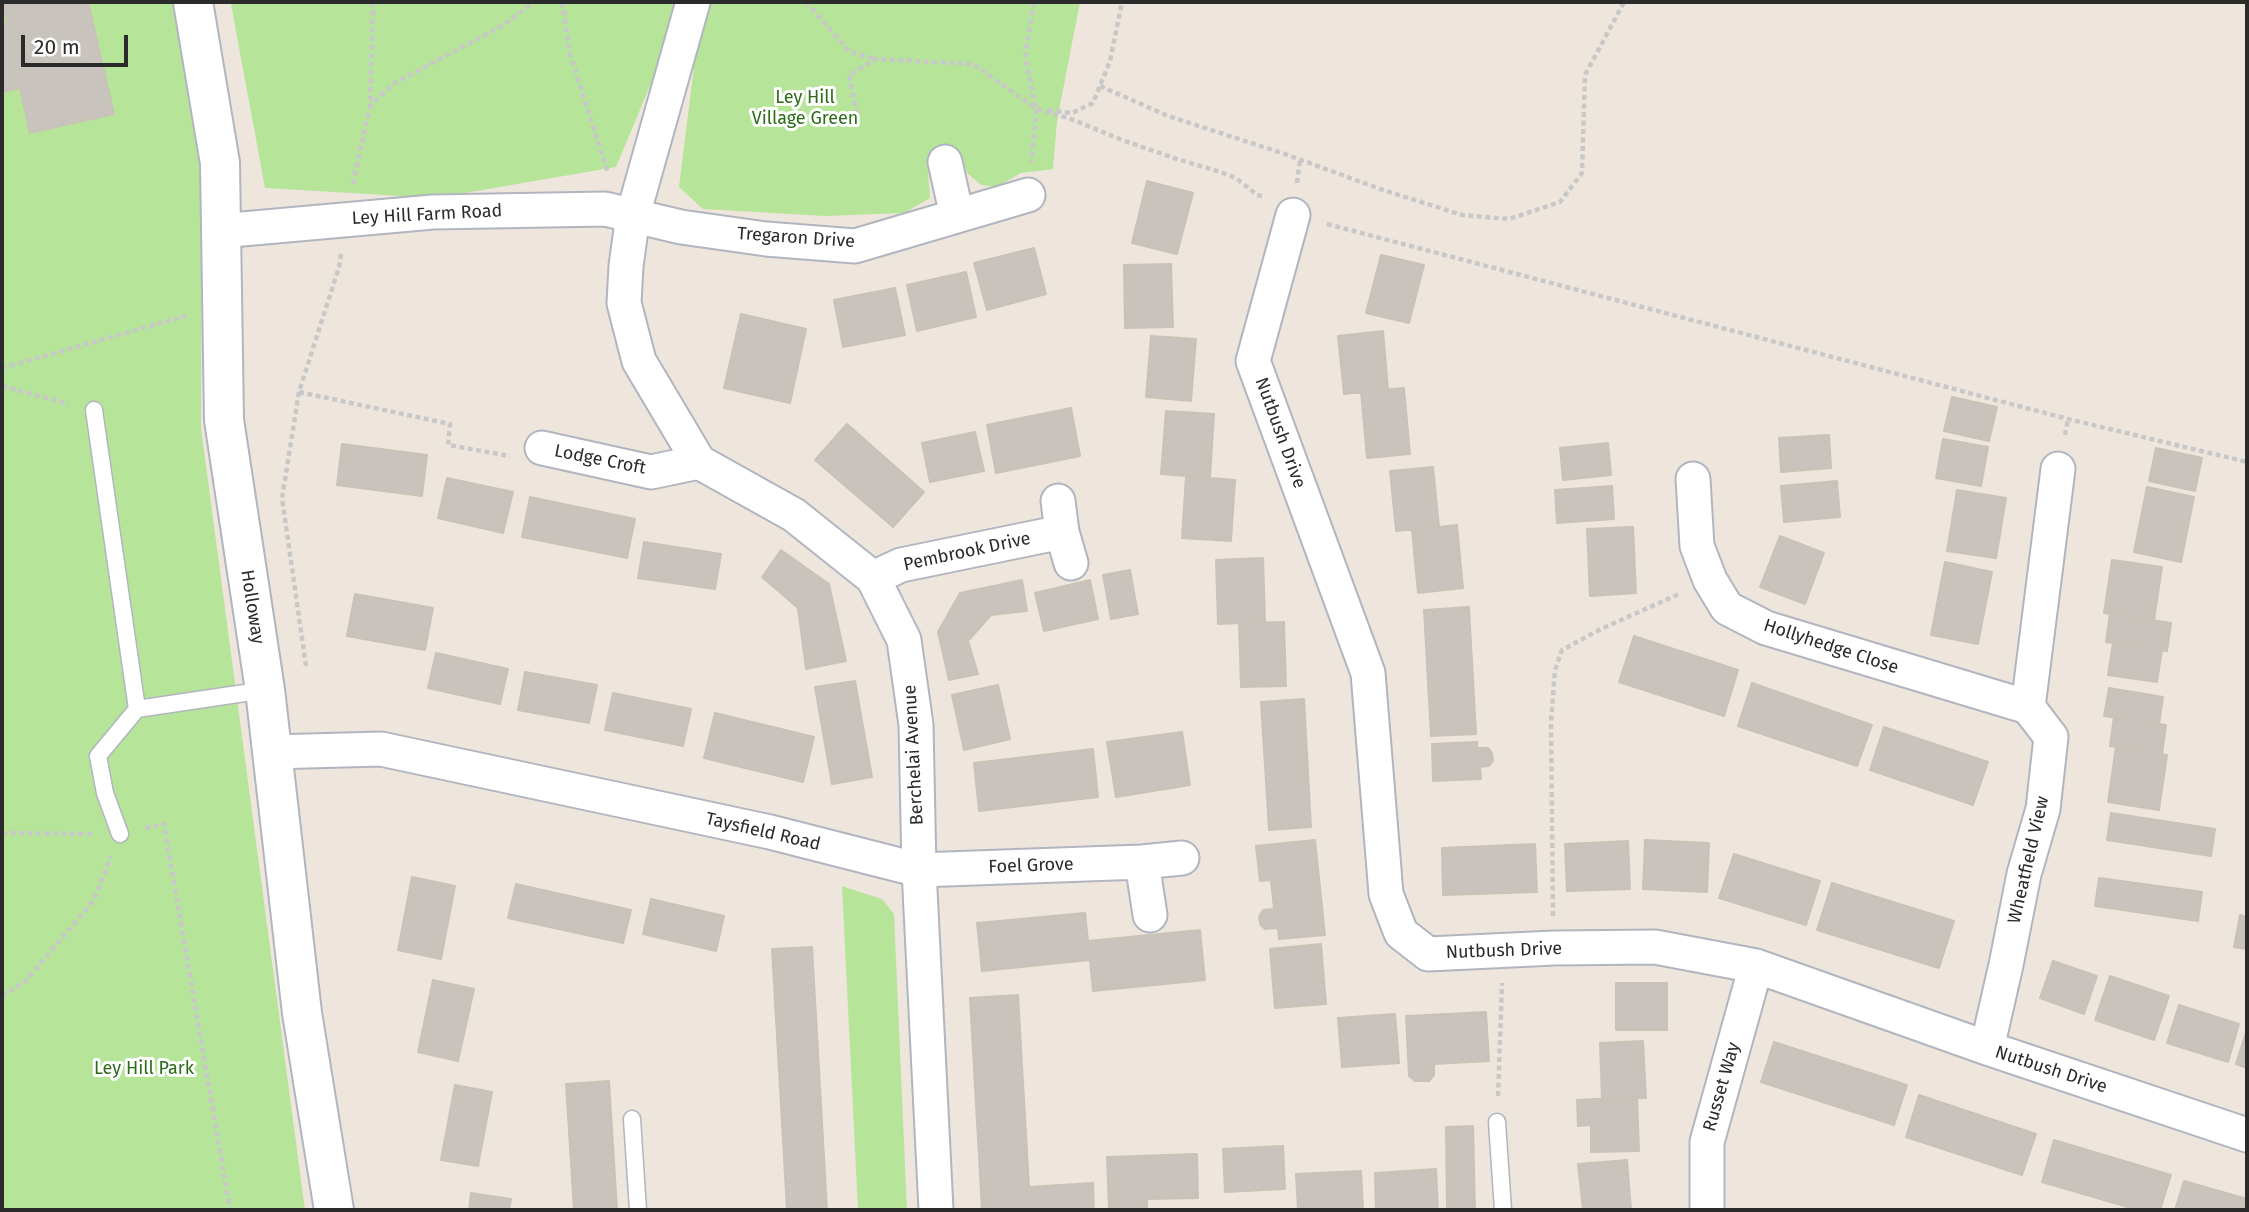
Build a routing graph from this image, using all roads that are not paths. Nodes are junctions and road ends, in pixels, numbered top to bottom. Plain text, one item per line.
1 (193, 2) edge
2 (693, 2) edge
3 (945, 162) dead end
4 (1028, 195) road end
5 (619, 212) junction
6 (1293, 215) road end
7 (957, 216) junction
8 (220, 231) junction
9 (94, 410) road end
10 (542, 448) road end
11 (699, 462) junction
12 (2058, 469) dead end
13 (1693, 479) dead end
14 (1071, 563) dead end
15 (873, 578) junction
16 (265, 690) junction
17 (2028, 707) junction
18 (137, 709) junction
19 (271, 752) junction
20 (120, 834) road end
21 (1182, 858) dead end
22 (1142, 862) junction
23 (919, 870) junction
24 (1150, 915) dead end
25 (1756, 966) junction
26 (1987, 1048) junction
27 (632, 1119) dead end
28 (1497, 1122) road end
29 (2247, 1135) edge
30 (334, 1210) edge
31 (638, 1210) edge
32 (936, 1210) edge
33 (1503, 1210) edge
34 (1707, 1210) edge

1 - 8 street, Holloway
2 - 5 street, Berchelai Avenue
3 - 7 street
4 - 7 street, Tregaron Drive
5 - 7 street, Tregaron Drive
5 - 8 street, Ley Hill Farm Road
5 - 11 street, Berchelai Avenue
6 - 25 street, Nutbush Drive
8 - 16 street, Holloway
9 - 18 lane
10 - 11 street, Lodge Croft
11 - 15 street, Berchelai Avenue
12 - 17 street
13 - 17 street, Hollyhedge Close
14 - 15 street, Pembrook Drive
15 - 23 street, Berchelai Avenue
16 - 18 lane
16 - 19 street, Holloway
17 - 26 street, Wheatfield View
18 - 20 lane
19 - 23 street, Taysfield Road
19 - 30 street, Holloway
21 - 22 street, Foel Grove
22 - 23 street, Foel Grove
22 - 24 street
23 - 32 street
25 - 26 street, Nutbush Drive
25 - 34 street, Russet Way
26 - 29 street, Nutbush Drive
27 - 31 lane
28 - 33 lane

